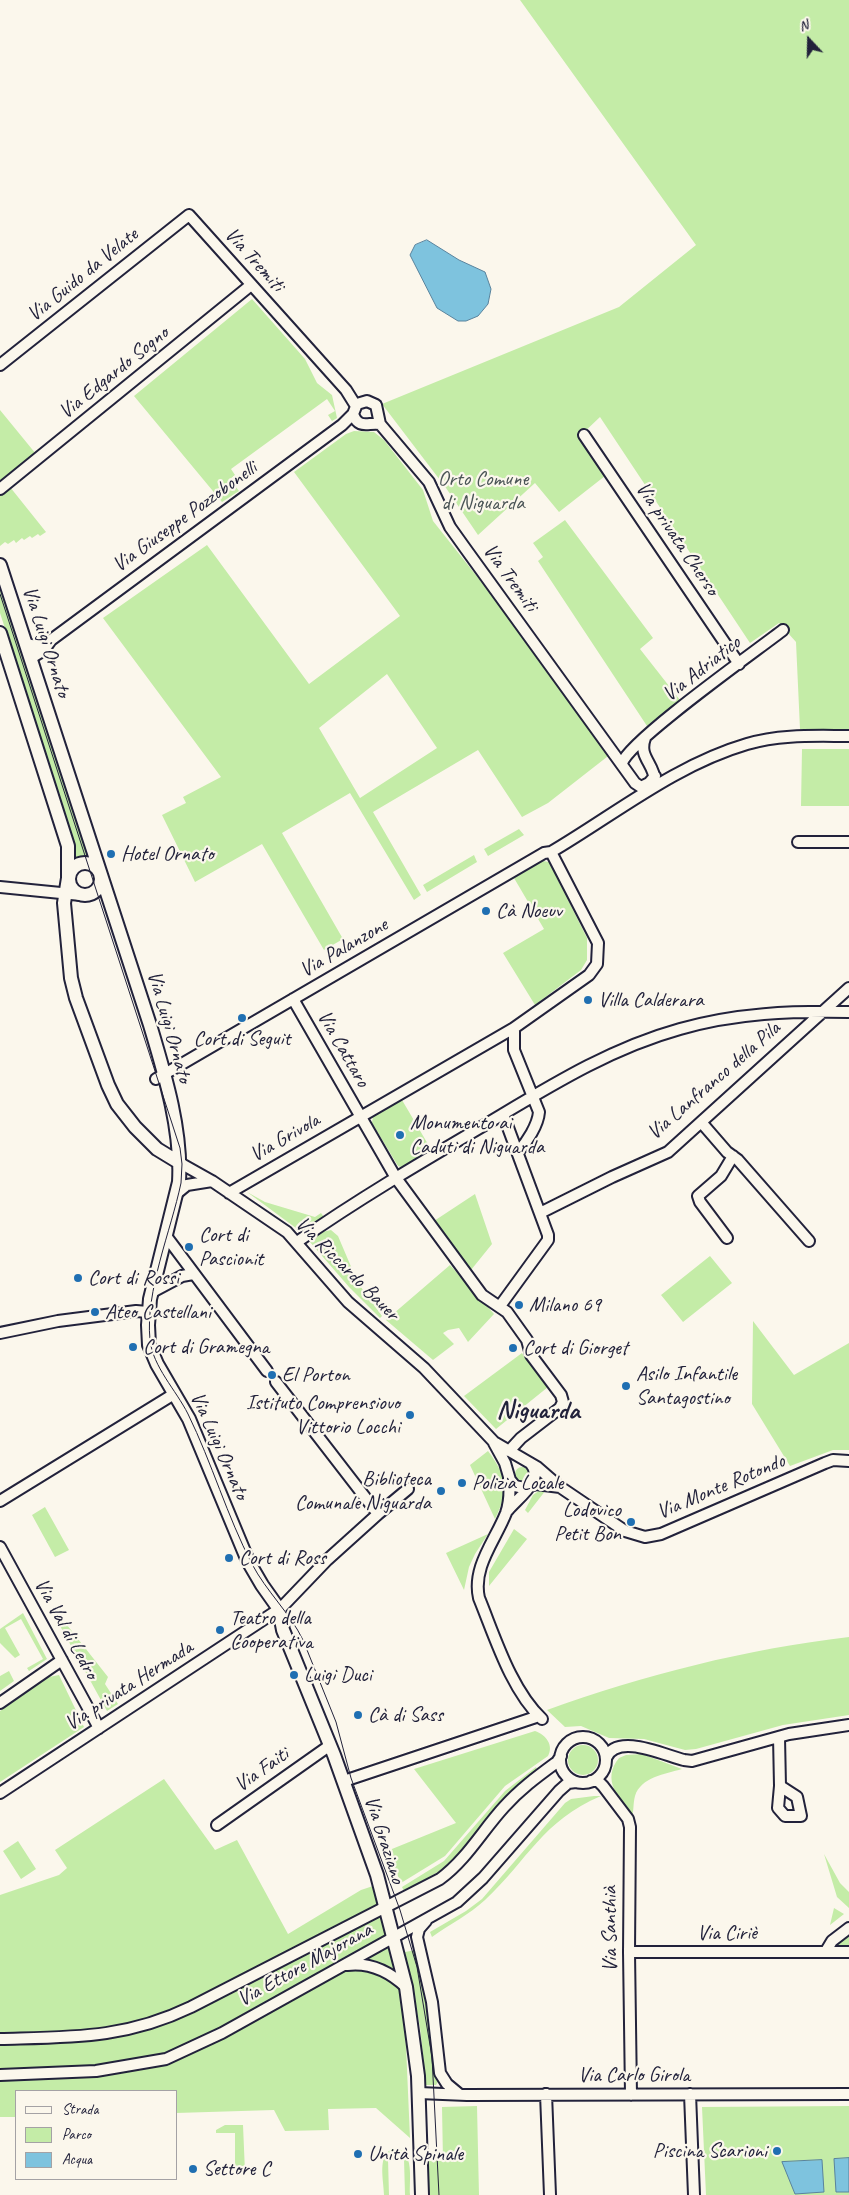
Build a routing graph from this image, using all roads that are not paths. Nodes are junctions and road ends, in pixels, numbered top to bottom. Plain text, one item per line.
1 (189, 215) joint
2 (251, 284) junction
3 (0, 365) edge
4 (356, 408) junction
5 (377, 422) junction
6 (584, 435) dead end
7 (0, 489) edge
8 (0, 566) edge
9 (783, 630) dead end
10 (0, 633) edge
11 (51, 640) junction
12 (26, 644) junction
13 (31, 658) junction
14 (739, 664) junction
15 (849, 736) edge
16 (645, 738) junction
17 (628, 751) junction
18 (615, 752) junction
19 (643, 752) junction
20 (622, 762) junction
21 (655, 776) junction
22 (668, 780) junction
23 (635, 782) junction
24 (650, 790) junction
25 (634, 800) junction
26 (798, 842) dead end
27 (849, 842) edge
28 (551, 852) junction
29 (100, 874) junction
30 (68, 878) junction
31 (0, 887) edge
32 (66, 894) junction
33 (81, 895) junction
34 (849, 988) edge
35 (292, 1000) junction
36 (822, 1012) junction
37 (849, 1012) edge
38 (514, 1028) junction
39 (160, 1077) junction
40 (532, 1097) junction
41 (503, 1114) junction
42 (360, 1117) junction
43 (701, 1122) junction
44 (518, 1152) junction
45 (733, 1156) junction
46 (180, 1163) junction
47 (396, 1178) junction
48 (212, 1181) junction
49 (229, 1192) junction
50 (176, 1194) junction
51 (540, 1213) junction
52 (166, 1236) junction
53 (727, 1238) dead end
54 (810, 1241) dead end
55 (296, 1242) junction
56 (193, 1274) junction
57 (152, 1292) junction
58 (500, 1306) junction
59 (148, 1312) junction
60 (0, 1333) edge
61 (267, 1371) dead end
62 (276, 1382) dead end
63 (174, 1394) junction
64 (494, 1442) junction
65 (509, 1451) junction
66 (849, 1461) edge
67 (529, 1462) junction
68 (509, 1477) junction
69 (529, 1486) junction
70 (560, 1487) junction
71 (408, 1489) dead end
72 (0, 1501) edge
73 (506, 1513) junction
74 (378, 1514) junction
75 (0, 1547) edge
76 (279, 1609) junction
77 (62, 1660) junction
78 (0, 1703) edge
79 (849, 1726) edge
80 (99, 1728) junction
81 (779, 1737) junction
82 (329, 1746) junction
83 (561, 1756) junction
84 (606, 1758) junction
85 (344, 1780) junction
86 (591, 1781) junction
87 (576, 1782) junction
88 (780, 1786) dead end
89 (0, 1793) edge
90 (217, 1825) dead end
91 (384, 1908) junction
92 (429, 1917) junction
93 (849, 1928) edge
94 (392, 1938) junction
95 (826, 1951) junction
96 (629, 1952) junction
97 (849, 1952) edge
98 (341, 1966) junction
99 (406, 1987) junction
100 (0, 2039) edge
101 (0, 2075) edge
102 (419, 2093) junction
103 (459, 2094) junction
104 (546, 2094) junction
105 (690, 2094) junction
106 (849, 2094) edge
107 (631, 2095) junction
108 (422, 2195) edge
109 (550, 2195) edge
110 (694, 2195) edge

1 - 2 street, Via Tremiti
1 - 3 street, Via Guido da Velate
2 - 4 street, Via Tremiti
2 - 7 street, Via Edgardo Sogno
4 - 5 street
4 - 5 street, Via Tremiti
4 - 11 street, Via Giuseppe Pozzobonelli
5 - 18 street, Via Tremiti
6 - 14 street, Via privata Cherso
8 - 12 main road, Via Luigi Ornato
9 - 14 street, Via Adriatico
10 - 30 main road, Via Luigi Ornato
11 - 12 street, Via Giuseppe Pozzobonelli
11 - 13 street, Via Giuseppe Pozzobonelli
12 - 13 main road, Via Luigi Ornato
13 - 29 main road, Via Luigi Ornato
14 - 16 street, Via Adriatico
15 - 22 street, Via Palanzone
16 - 17 street, Via Adriatico
16 - 19 street
17 - 18 street
17 - 19 street
17 - 20 street, Via Adriatico
18 - 20 street, Via Tremiti
19 - 21 street
20 - 23 street
21 - 22 street
21 - 23 street
21 - 24 street
22 - 24 street, Via Palanzone
23 - 25 street
24 - 25 street, Via Palanzone
25 - 28 street, Via Palanzone
26 - 27 street
28 - 35 street, Via Palanzone
28 - 38 street
29 - 30 main road
29 - 33 main road
29 - 39 main road, Via Luigi Ornato
30 - 32 main road, Via Luigi Ornato
30 - 33 main road
31 - 32 street
32 - 33 street
32 - 46 main road, Via Luigi Ornato
34 - 36 street, Via Lanfranco della Pila
35 - 39 street, Via Palanzone
35 - 42 street, Via Cattaro
36 - 37 street
36 - 40 street
36 - 43 street, Via Lanfranco della Pila
38 - 40 street
38 - 42 street, Via Grivola
39 - 46 main road, Via Luigi Ornato
40 - 41 street
40 - 44 street
41 - 44 street
41 - 47 street
42 - 47 street, Via Cattaro
42 - 49 street, Via Grivola
43 - 45 street
43 - 51 street, Via Lanfranco della Pila
44 - 51 street
45 - 53 street
45 - 54 street
46 - 48 street, Via Riccardo Bauer
46 - 50 main road, Via Luigi Ornato
47 - 55 street
47 - 58 street, Via Cattaro
48 - 49 street, Via Riccardo Bauer
48 - 50 street
49 - 55 street, Via Riccardo Bauer
50 - 52 main road, Via Luigi Ornato
51 - 58 street
52 - 56 street
52 - 57 main road, Via Luigi Ornato
55 - 64 street, Via Riccardo Bauer
56 - 57 street
56 - 61 street
57 - 59 main road, Via Luigi Ornato
58 - 65 street, Via Cattaro
59 - 60 street
59 - 63 main road, Via Luigi Ornato
62 - 74 street
63 - 72 street
63 - 76 main road, Via Luigi Ornato
64 - 65 street, Via Monte Rotondo
64 - 68 street
65 - 67 street, Via Monte Rotondo
66 - 70 street, Via Monte Rotondo
67 - 68 street
67 - 69 street
67 - 70 street, Via Monte Rotondo
68 - 69 street, Via Monte Rotondo
68 - 73 street
69 - 70 street, Via Monte Rotondo
69 - 73 street
71 - 74 street, Via privata Hermada
73 - 85 street
74 - 76 street, Via privata Hermada
75 - 77 street, Via Val di Ledro
76 - 80 street, Via privata Hermada
76 - 82 main road, Via Graziano
77 - 78 street
77 - 80 street, Via Val di Ledro
79 - 81 street
80 - 89 street, Via privata Hermada
81 - 84 street
81 - 88 street
82 - 85 main road, Via Graziano
82 - 90 street, Via Faiti
83 - 84 street
83 - 87 street
83 - 91 street, Via Ettore Majorana
84 - 86 street
85 - 91 main road, Via Graziano
86 - 87 street
86 - 96 street, Via Santhià
87 - 92 street, Via Ettore Majorana
91 - 94 main road, Via Graziano
91 - 100 street, Via Ettore Majorana
92 - 94 street, Via Ettore Majorana
92 - 103 street
93 - 95 street
94 - 98 street, Via Ettore Majorana
94 - 99 main road, Via Graziano
95 - 96 street, Via Ciriè
95 - 97 street, Via Ciriè
96 - 107 street, Via Santhià
98 - 99 street
98 - 101 street, Via Ettore Majorana
99 - 102 main road, Via Graziano
102 - 103 street, Via Carlo Girola
102 - 108 main road, Via Graziano
103 - 104 street, Via Carlo Girola
104 - 107 street, Via Carlo Girola
104 - 109 street
105 - 106 street, Via Carlo Girola
105 - 107 street, Via Carlo Girola
105 - 110 street

